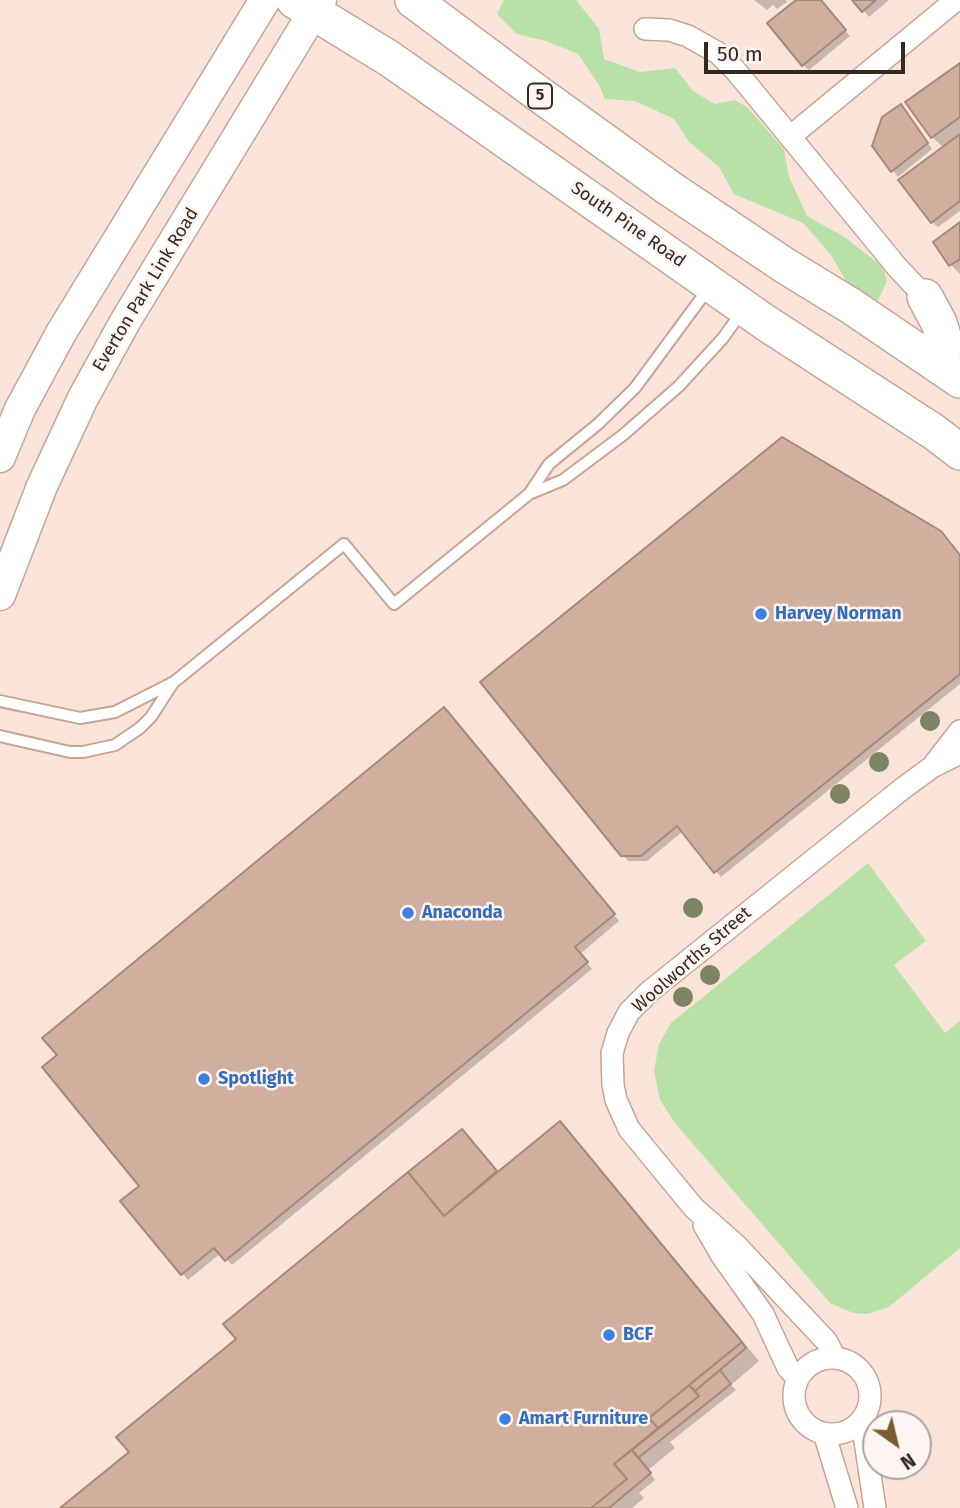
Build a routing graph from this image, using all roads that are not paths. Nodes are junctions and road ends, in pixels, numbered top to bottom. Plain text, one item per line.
1 (265, 0) edge
2 (413, 0) edge
3 (956, 0) edge
4 (309, 4) edge
5 (645, 29) dead end
6 (791, 136) junction
7 (785, 265) junction
8 (711, 284) junction
9 (925, 297) joint
10 (755, 316) junction
11 (951, 374) edge
12 (960, 452) edge
13 (0, 457) edge
14 (529, 494) junction
15 (0, 595) edge
16 (174, 682) junction
17 (0, 701) edge
18 (960, 730) edge
19 (0, 736) edge
20 (960, 753) edge
21 (932, 767) junction
22 (694, 1208) junction
23 (835, 1358) junction
24 (797, 1379) junction
25 (866, 1410) edge
26 (862, 1421) edge
27 (824, 1433) junction
28 (871, 1480) edge
29 (847, 1508) edge
30 (875, 1508) edge

1 - 13 main road
2 - 7 highway, 5
3 - 6 street
4 - 8 highway, South Pine Road
4 - 15 main road, Everton Park Link Road
5 - 6 street
6 - 9 street
7 - 10 highway
7 - 11 highway, 5
8 - 10 highway, South Pine Road
8 - 14 lane
9 - 11 highway
10 - 12 highway, South Pine Road
10 - 14 lane
14 - 16 lane
16 - 17 lane
16 - 19 lane
18 - 21 street, Woolworths Street
20 - 21 street, Woolworths Street
21 - 22 street, Woolworths Street
22 - 23 street, Woolworths Street
22 - 24 street, Woolworths Street
23 - 24 street
23 - 25 street
24 - 27 street
26 - 27 street
27 - 29 street
28 - 30 street

